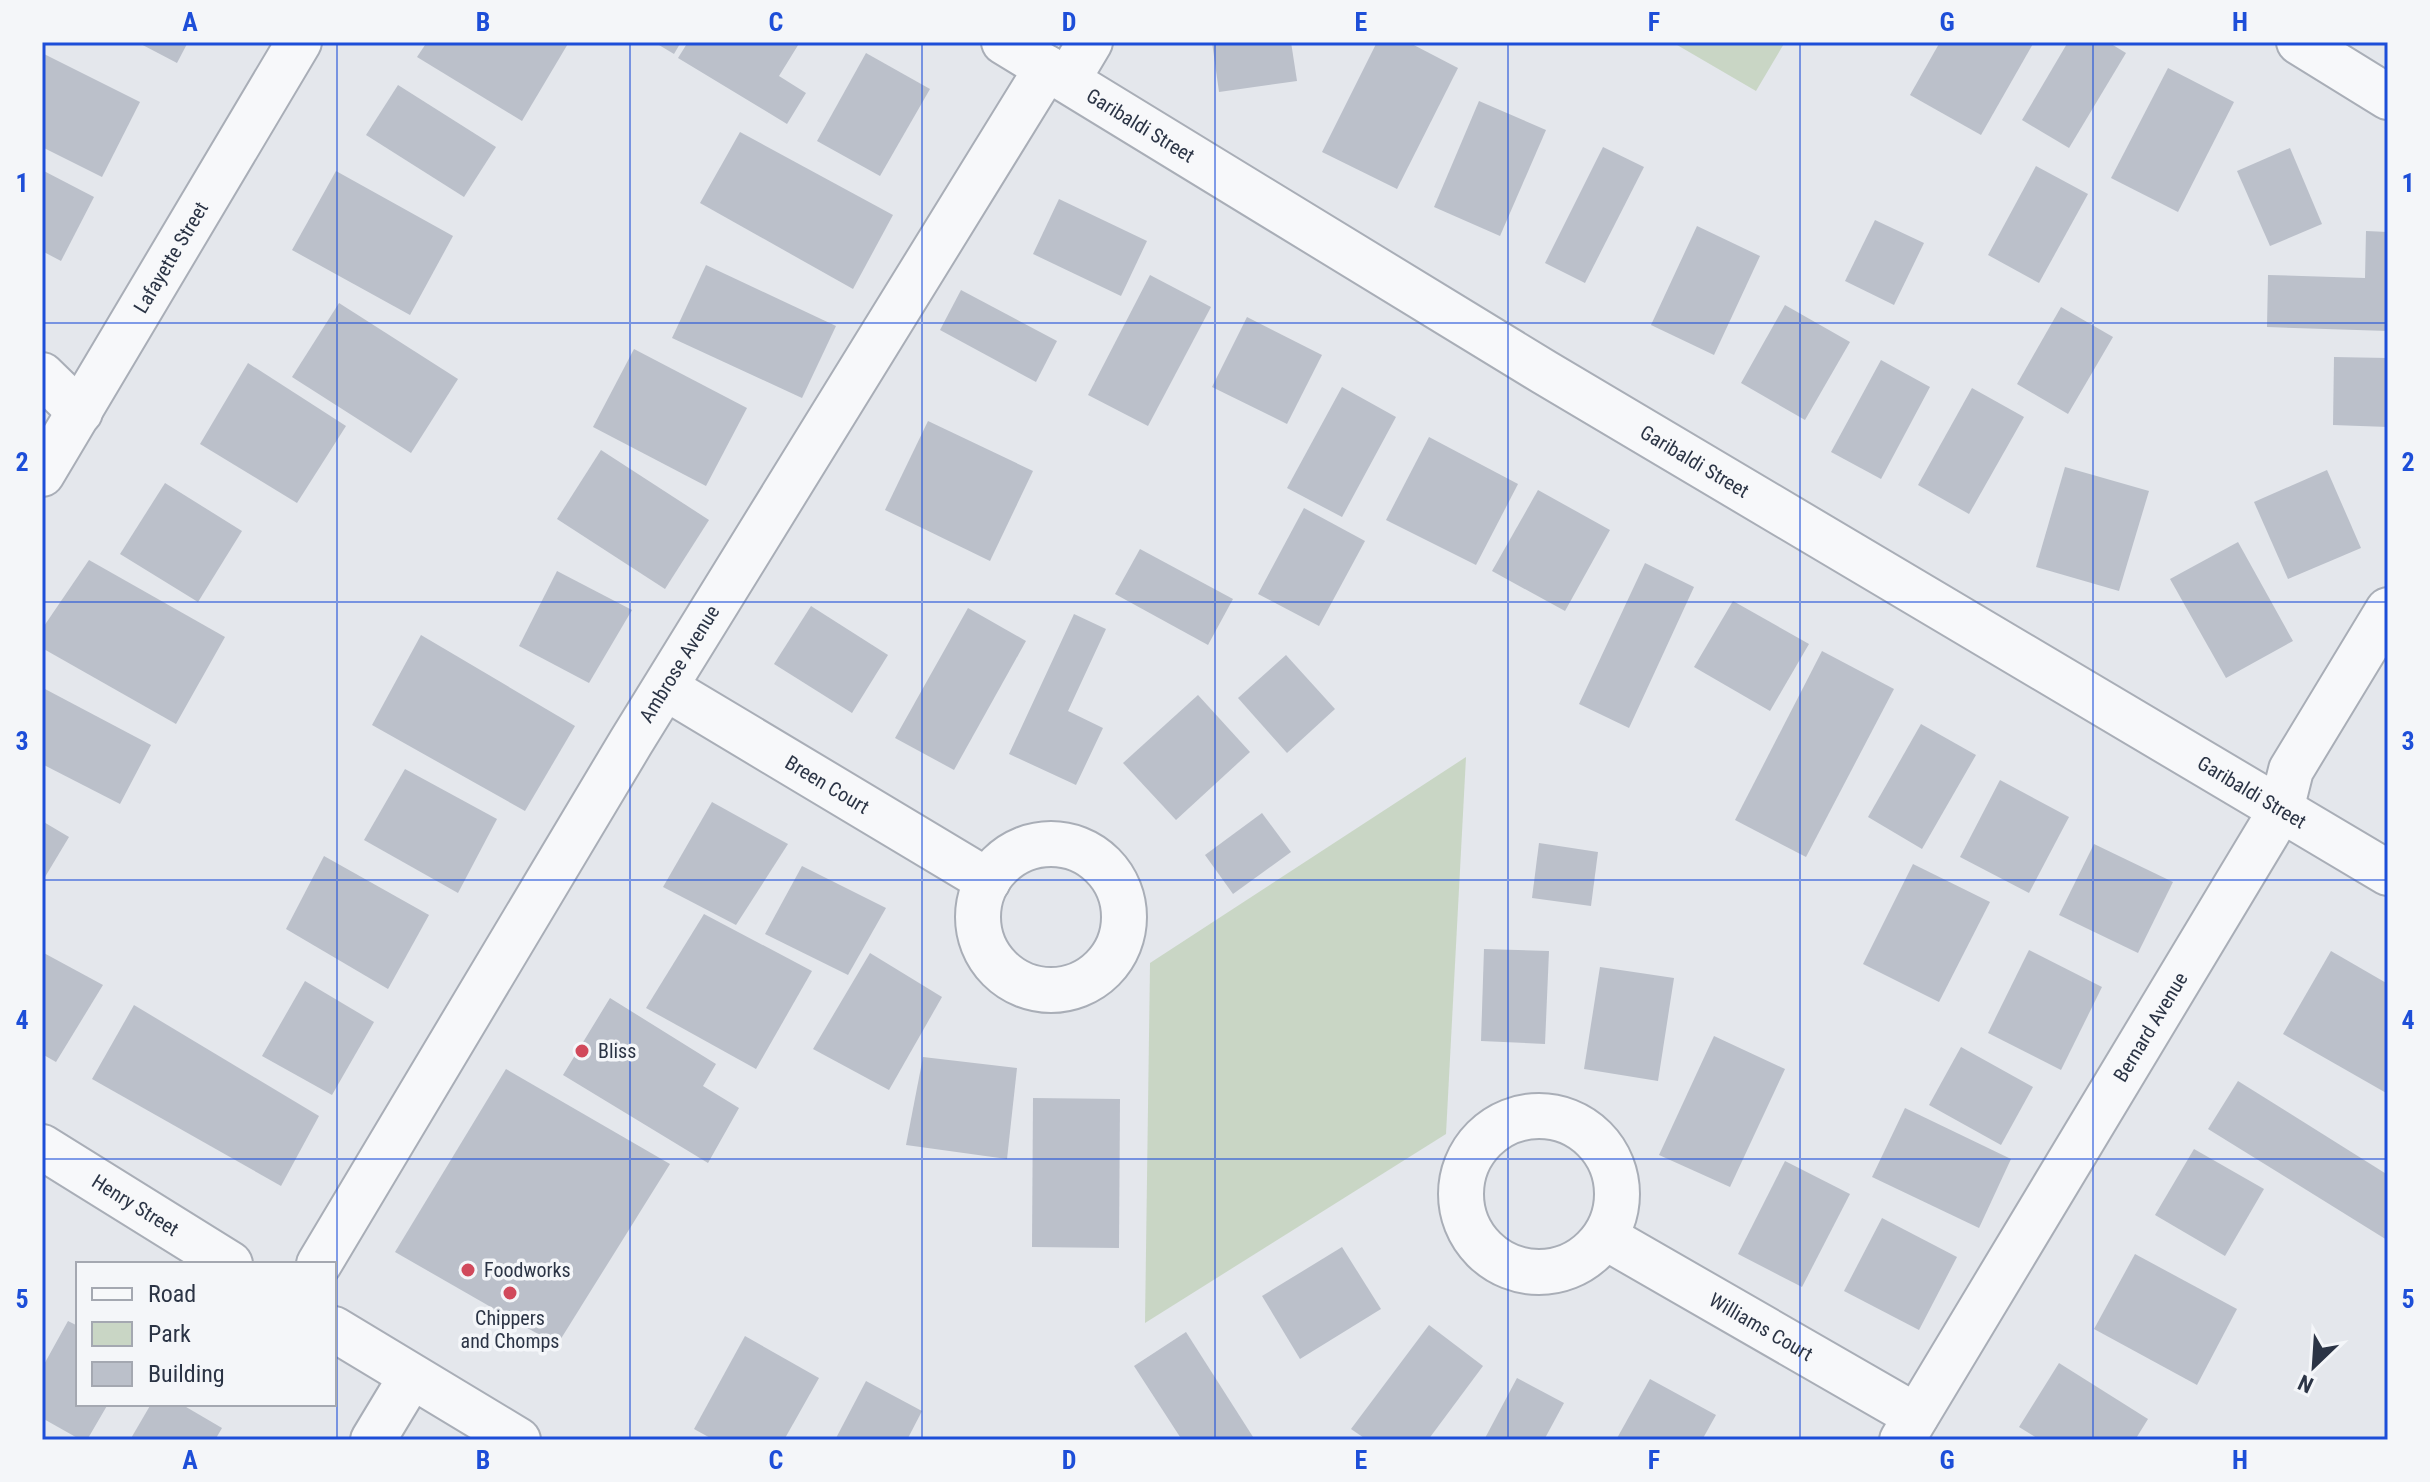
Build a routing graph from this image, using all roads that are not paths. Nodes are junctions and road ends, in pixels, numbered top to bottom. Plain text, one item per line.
1 (299, 42) edge
2 (1004, 42) edge
3 (1090, 42) edge
4 (2299, 42) edge
5 (1058, 73) junction
6 (2388, 97) edge
7 (42, 375) edge
8 (80, 412) junction
9 (42, 474) edge
10 (2388, 610) edge
11 (666, 688) junction
12 (2281, 810) junction
13 (2388, 873) edge
14 (988, 881) dead end
15 (42, 1147) edge
16 (1605, 1237) dead end
17 (227, 1262) edge
18 (320, 1262) edge
19 (336, 1330) edge
20 (411, 1377) junction
21 (1909, 1428) edge
22 (373, 1440) edge
23 (518, 1440) edge

1 - 8 street, Lafayette Street
2 - 5 street, Garibaldi Street
3 - 5 street, Ambrose Avenue
4 - 6 street
5 - 11 street, Ambrose Avenue
5 - 12 street, Garibaldi Street
7 - 8 street
8 - 9 street, Lafayette Street
10 - 12 street, Bernard Avenue
11 - 14 street, Breen Court
11 - 18 street, Ambrose Avenue
12 - 13 street, Garibaldi Street
12 - 21 street, Bernard Avenue
15 - 17 street, Henry Street
16 - 21 street, Williams Court
19 - 20 street
20 - 22 street
20 - 23 street

